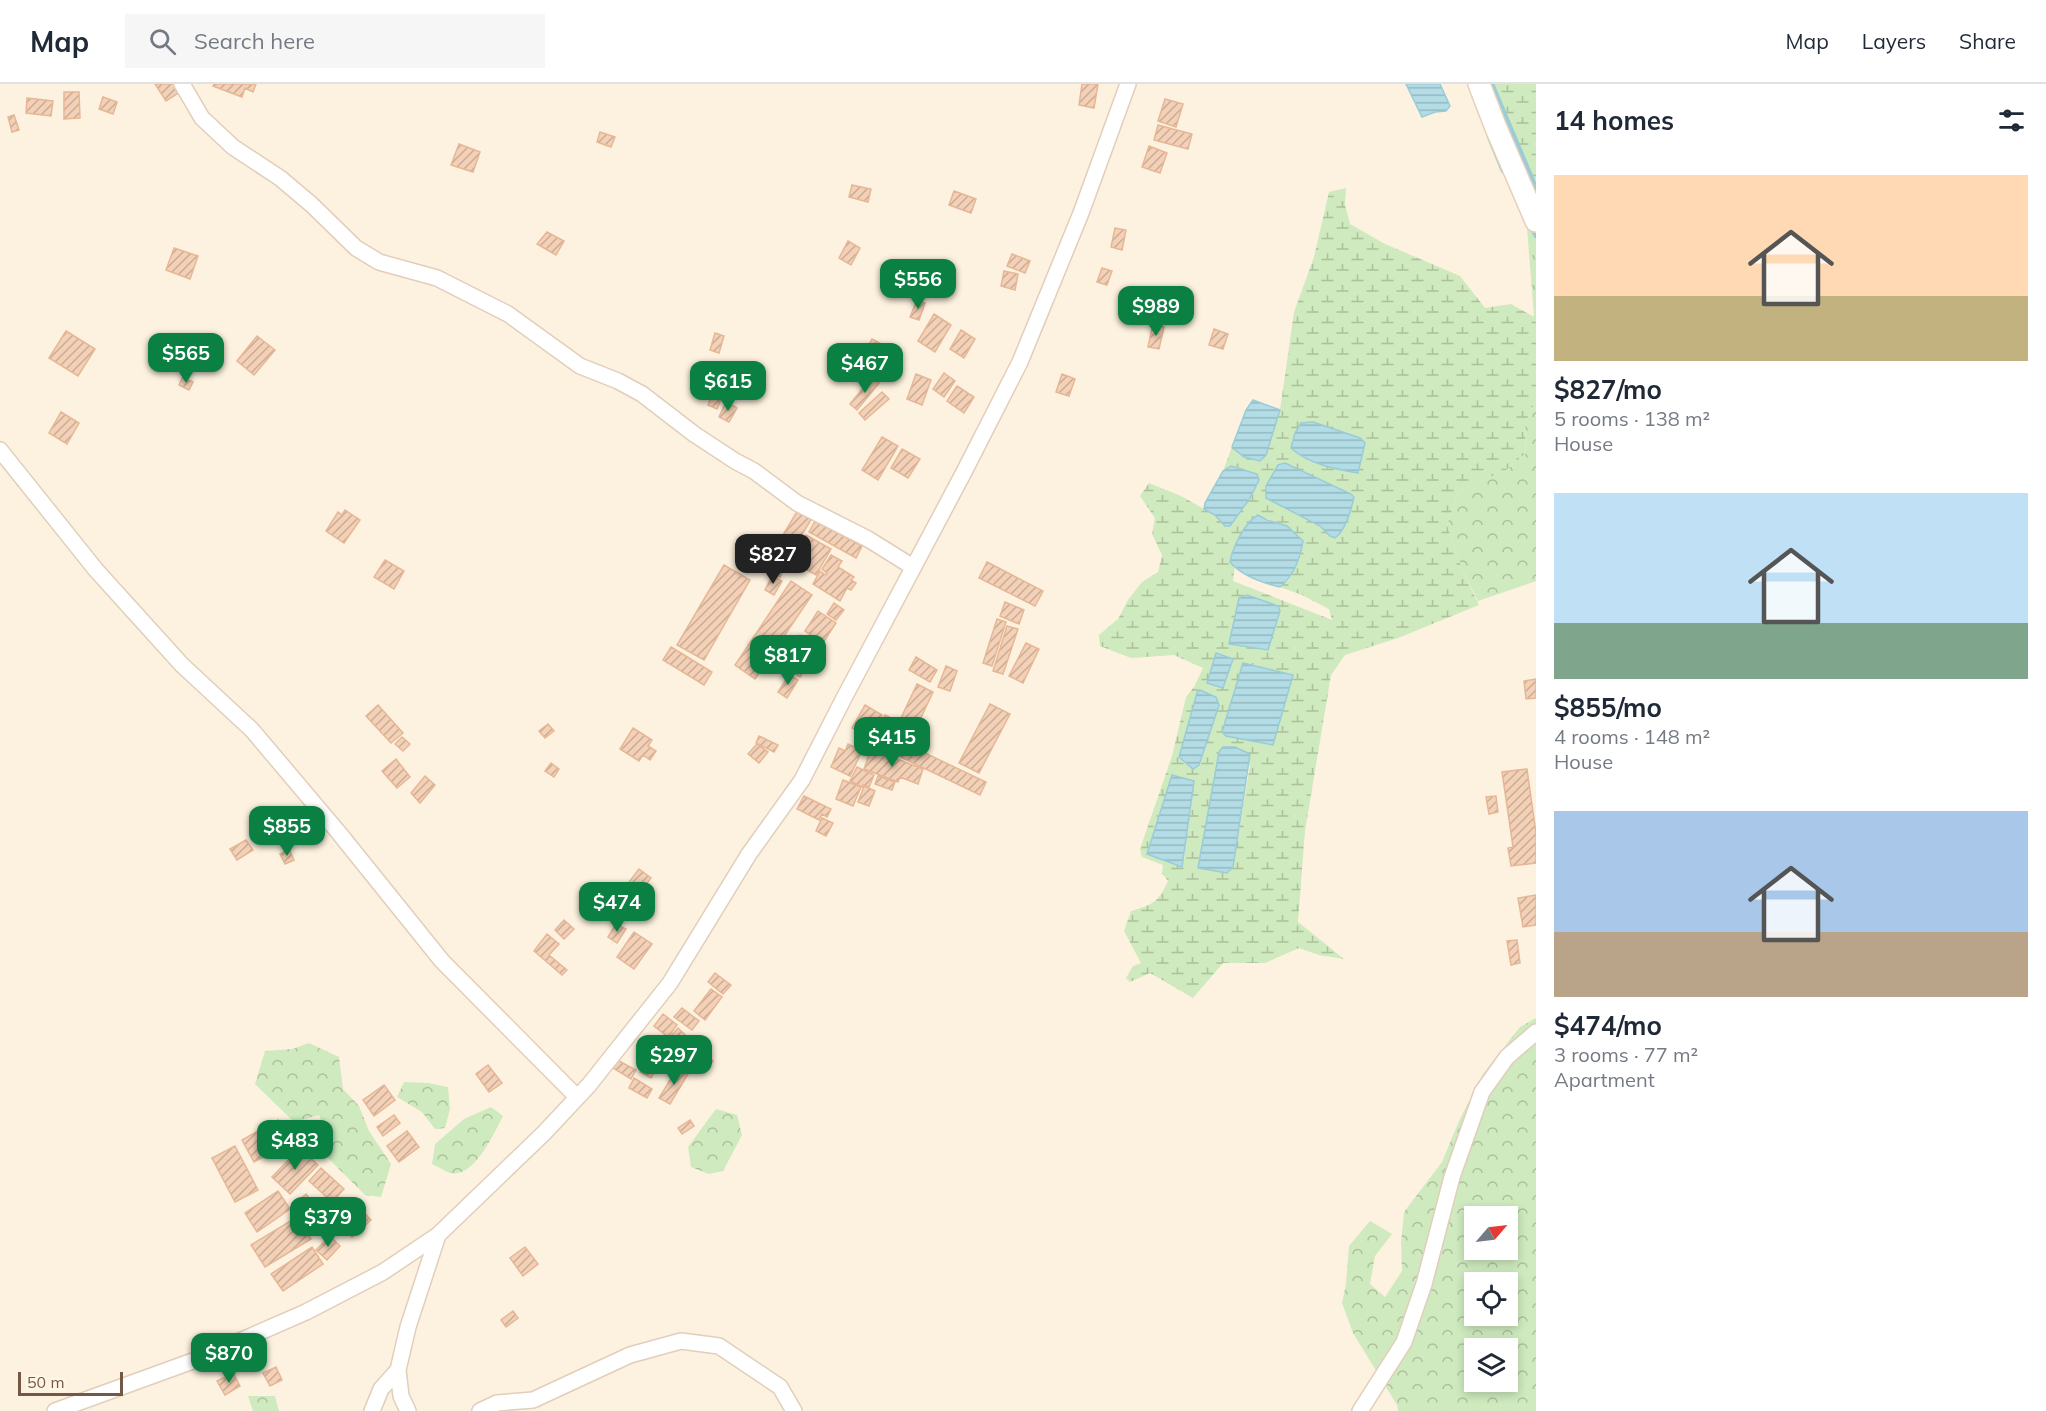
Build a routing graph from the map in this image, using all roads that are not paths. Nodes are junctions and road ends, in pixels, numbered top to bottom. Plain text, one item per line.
1 (182, 84) edge
2 (1128, 84) edge
3 (1479, 84) edge
4 (1536, 221) edge
5 (0, 450) edge
6 (913, 567) junction
7 (1536, 1032) edge
8 (577, 1097) junction
9 (438, 1235) junction
10 (398, 1370) junction
11 (55, 1411) edge
12 (372, 1411) edge
13 (408, 1411) edge
14 (480, 1411) edge
15 (794, 1411) edge
16 (1360, 1411) edge

1 - 6 street
2 - 6 street
3 - 4 main road
5 - 8 street
6 - 8 street
7 - 16 street
8 - 9 street
9 - 10 street
9 - 11 street
10 - 12 street
10 - 13 street
14 - 15 street

